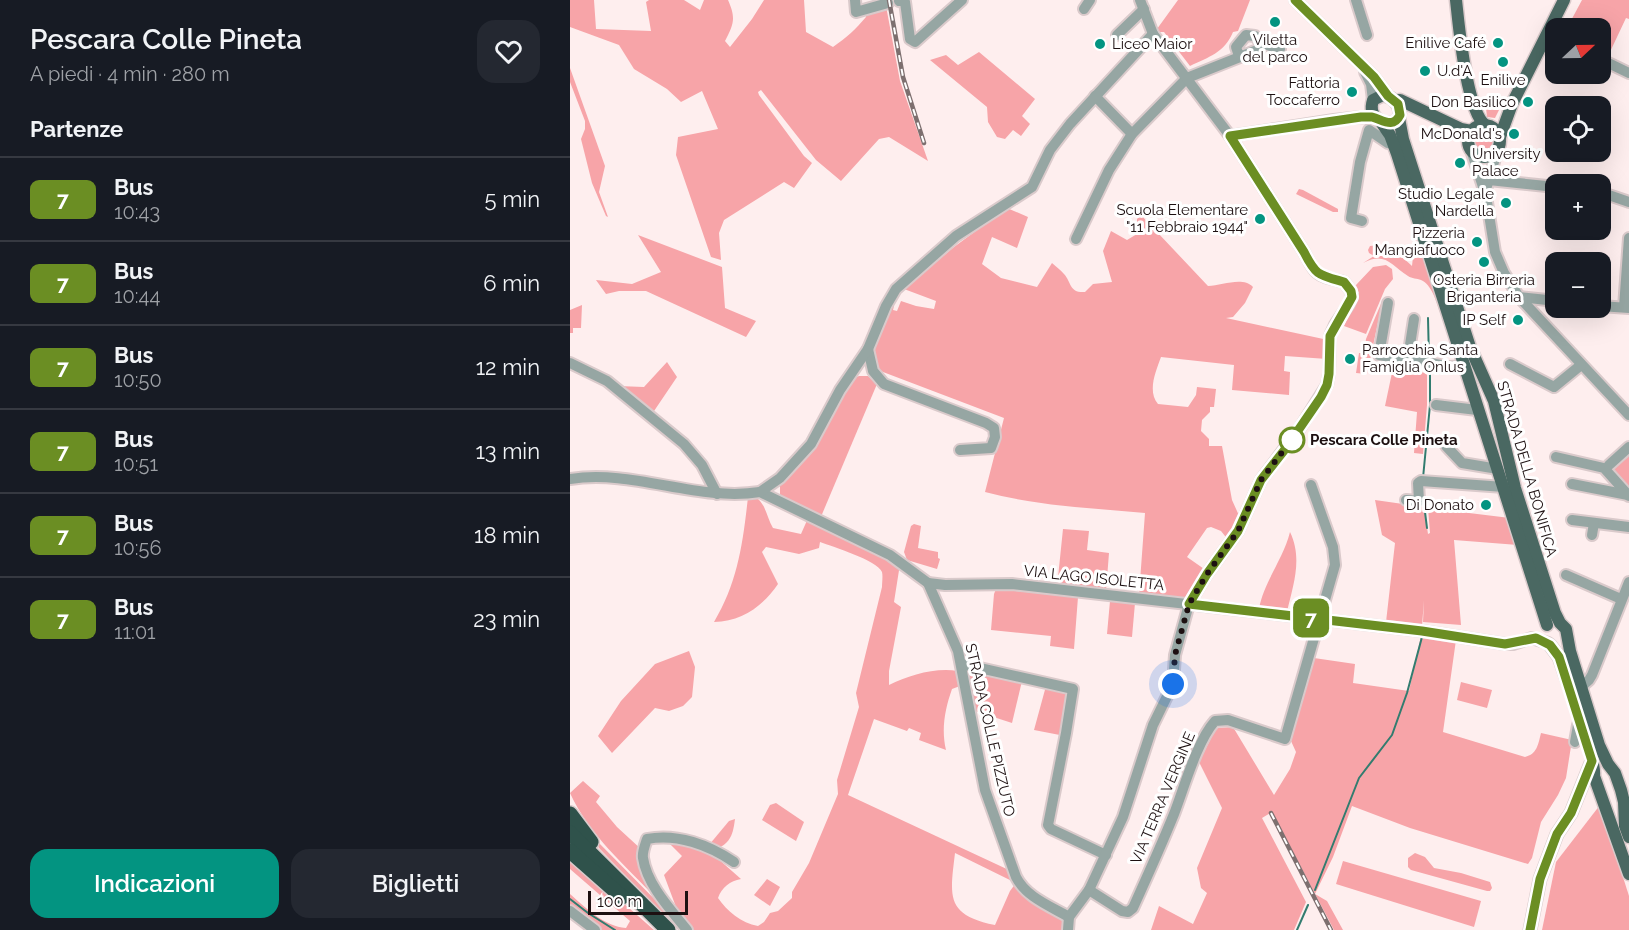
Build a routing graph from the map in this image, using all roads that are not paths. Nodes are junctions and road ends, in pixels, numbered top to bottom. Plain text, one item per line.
1 (962, 0) edge
2 (1295, 0) edge
3 (1356, 0) edge
4 (1456, 0) edge
5 (1564, 0) edge
6 (1572, 0) edge
7 (897, 2) edge
8 (1142, 5) edge
9 (855, 6) edge
10 (1558, 18) edge
11 (1563, 18) edge
12 (1153, 34) junction
13 (1117, 35) dead end
14 (1367, 35) dead end
15 (1261, 43) junction
16 (1545, 47) edge
17 (1280, 49) dead end
18 (1239, 52) junction
19 (1360, 63) junction
20 (1611, 64) edge
21 (1629, 73) edge
22 (1187, 78) junction
23 (1099, 93) junction
24 (1391, 99) junction
25 (1373, 100) junction
26 (1471, 103) junction
27 (1512, 104) junction
28 (1400, 116) junction
29 (1378, 120) junction
30 (1355, 123) dead end
31 (1454, 125) junction
32 (1488, 125) junction
33 (1369, 130) junction
34 (1472, 131) junction
35 (1132, 134) junction
36 (1230, 136) junction
37 (1499, 143) junction
38 (1393, 144) junction
39 (1470, 147) junction
40 (1489, 180) junction
41 (1545, 186) edge
42 (1485, 196) junction
43 (1611, 196) edge
44 (1629, 202) edge
45 (1362, 221) dead end
46 (1629, 238) edge
47 (1076, 239) dead end
48 (1519, 297) junction
49 (1545, 300) edge
50 (1388, 303) dead end
51 (1611, 306) edge
52 (1627, 307) edge
53 (1414, 319) dead end
54 (868, 349) junction
55 (1408, 358) junction
56 (570, 363) edge
57 (1510, 364) dead end
58 (1581, 365) junction
59 (1465, 366) junction
60 (873, 371) junction
61 (852, 375) junction
62 (1483, 375) junction
63 (1471, 385) junction
64 (1436, 405) dead end
65 (1479, 413) junction
66 (1629, 415) edge
67 (1498, 422) junction
68 (1446, 446) dead end
69 (1629, 447) edge
70 (960, 450) dead end
71 (1556, 457) dead end
72 (1609, 465) dead end
73 (1498, 469) junction
74 (570, 479) edge
75 (1572, 484) dead end
76 (1311, 485) dead end
77 (1504, 487) junction
78 (760, 492) junction
79 (717, 494) junction
80 (1629, 496) edge
81 (1406, 500) dead end
82 (1572, 520) dead end
83 (1594, 523) junction
84 (1629, 527) edge
85 (1592, 535) dead end
86 (1566, 575) dead end
87 (1629, 582) edge
88 (928, 583) junction
89 (1622, 599) junction
90 (1189, 604) junction
91 (1320, 619) junction
92 (1560, 623) junction
93 (1545, 628) junction
94 (1566, 637) junction
95 (1505, 644) junction
96 (1549, 644) junction
97 (962, 664) junction
98 (1581, 687) junction
99 (1585, 720) junction
100 (1575, 742) dead end
101 (1598, 742) junction
102 (1608, 764) junction
103 (1594, 766) junction
104 (570, 814) edge
105 (1618, 822) junction
106 (570, 833) edge
107 (1629, 837) edge
108 (570, 851) edge
109 (1106, 855) junction
110 (734, 862) dead end
111 (1629, 874) edge
112 (616, 878) junction
113 (1089, 890) junction
114 (570, 911) edge
115 (1069, 917) junction
116 (595, 930) edge
117 (658, 930) edge
118 (668, 930) edge
119 (687, 930) edge
120 (1068, 930) edge
121 (1530, 930) edge

1 - 7 street
2 - 19 street
3 - 14 street
4 - 26 main road
5 - 10 main road
6 - 11 main road
7 - 9 street
8 - 12 street
8 - 13 street
12 - 22 street
12 - 23 street
15 - 17 street
15 - 18 street
15 - 18 street
16 - 27 main road
18 - 22 street
19 - 24 street
19 - 25 street
20 - 21 street
22 - 35 street
22 - 36 street
23 - 35 street
23 - 54 street
24 - 25 main road
24 - 28 main road
24 - 31 main road
25 - 29 main road
26 - 31 main road
26 - 32 main road
26 - 34 main road
27 - 32 main road
27 - 37 main road
28 - 29 main road
28 - 39 main road
28 - 62 main road, STRADA DELLA BONIFICA
29 - 36 street
29 - 38 main road, STRADA DELLA BONIFICA
30 - 33 street
31 - 34 main road
32 - 34 main road
32 - 37 main road
33 - 38 street
33 - 45 street
34 - 39 main road
35 - 47 street
36 - 90 street
37 - 39 main road
37 - 40 street
38 - 59 main road, STRADA DELLA BONIFICA
39 - 42 street
40 - 41 street
40 - 42 street
42 - 48 street
43 - 44 street
46 - 52 street
48 - 49 street
48 - 58 street
50 - 55 street
51 - 52 street
53 - 55 street
54 - 60 street
54 - 61 street
55 - 59 street
56 - 79 street
57 - 58 street
58 - 66 street
59 - 63 main road, STRADA DELLA BONIFICA
60 - 61 street
60 - 70 street
61 - 78 street
62 - 63 main road
62 - 67 main road, STRADA DELLA BONIFICA
63 - 65 main road, STRADA DELLA BONIFICA
64 - 65 street
65 - 67 main road
65 - 73 main road, STRADA DELLA BONIFICA
67 - 92 main road, STRADA DELLA BONIFICA
68 - 73 street, STRADA DELLA BONIFICA
69 - 72 street
71 - 80 street
73 - 77 main road, STRADA DELLA BONIFICA
74 - 79 street
75 - 80 street
76 - 91 street
77 - 81 street
77 - 93 main road, STRADA DELLA BONIFICA
78 - 79 street
78 - 88 street, STRADA COLLE PIZZUTO
82 - 83 street
83 - 84 street
83 - 85 street
86 - 89 street
87 - 89 street
88 - 90 street, VIA LAGO ISOLETTA
88 - 97 street, STRADA COLLE PIZZUTO
89 - 98 street
90 - 91 street, VIA LAGO ISOLETTA
90 - 109 street
91 - 95 street, VIA LAGO ISOLETTA
91 - 113 street, VIA TERRA VERGINE
92 - 93 main road
92 - 94 main road
93 - 95 street, VIA LAGO ISOLETTA
93 - 96 main road
94 - 96 main road
94 - 98 main road
95 - 96 street, VIA LAGO ISOLETTA
96 - 99 main road
97 - 109 street
97 - 115 street, STRADA COLLE PIZZUTO
98 - 99 main road
99 - 100 street
99 - 101 main road
99 - 103 main road
101 - 102 main road
101 - 103 main road
102 - 103 main road
102 - 105 main road
103 - 105 main road
103 - 121 main road
104 - 112 highway
105 - 107 main road
105 - 111 main road
106 - 112 highway
108 - 117 highway
109 - 113 street
110 - 119 street
112 - 118 highway
113 - 115 street
114 - 116 street
115 - 120 street

